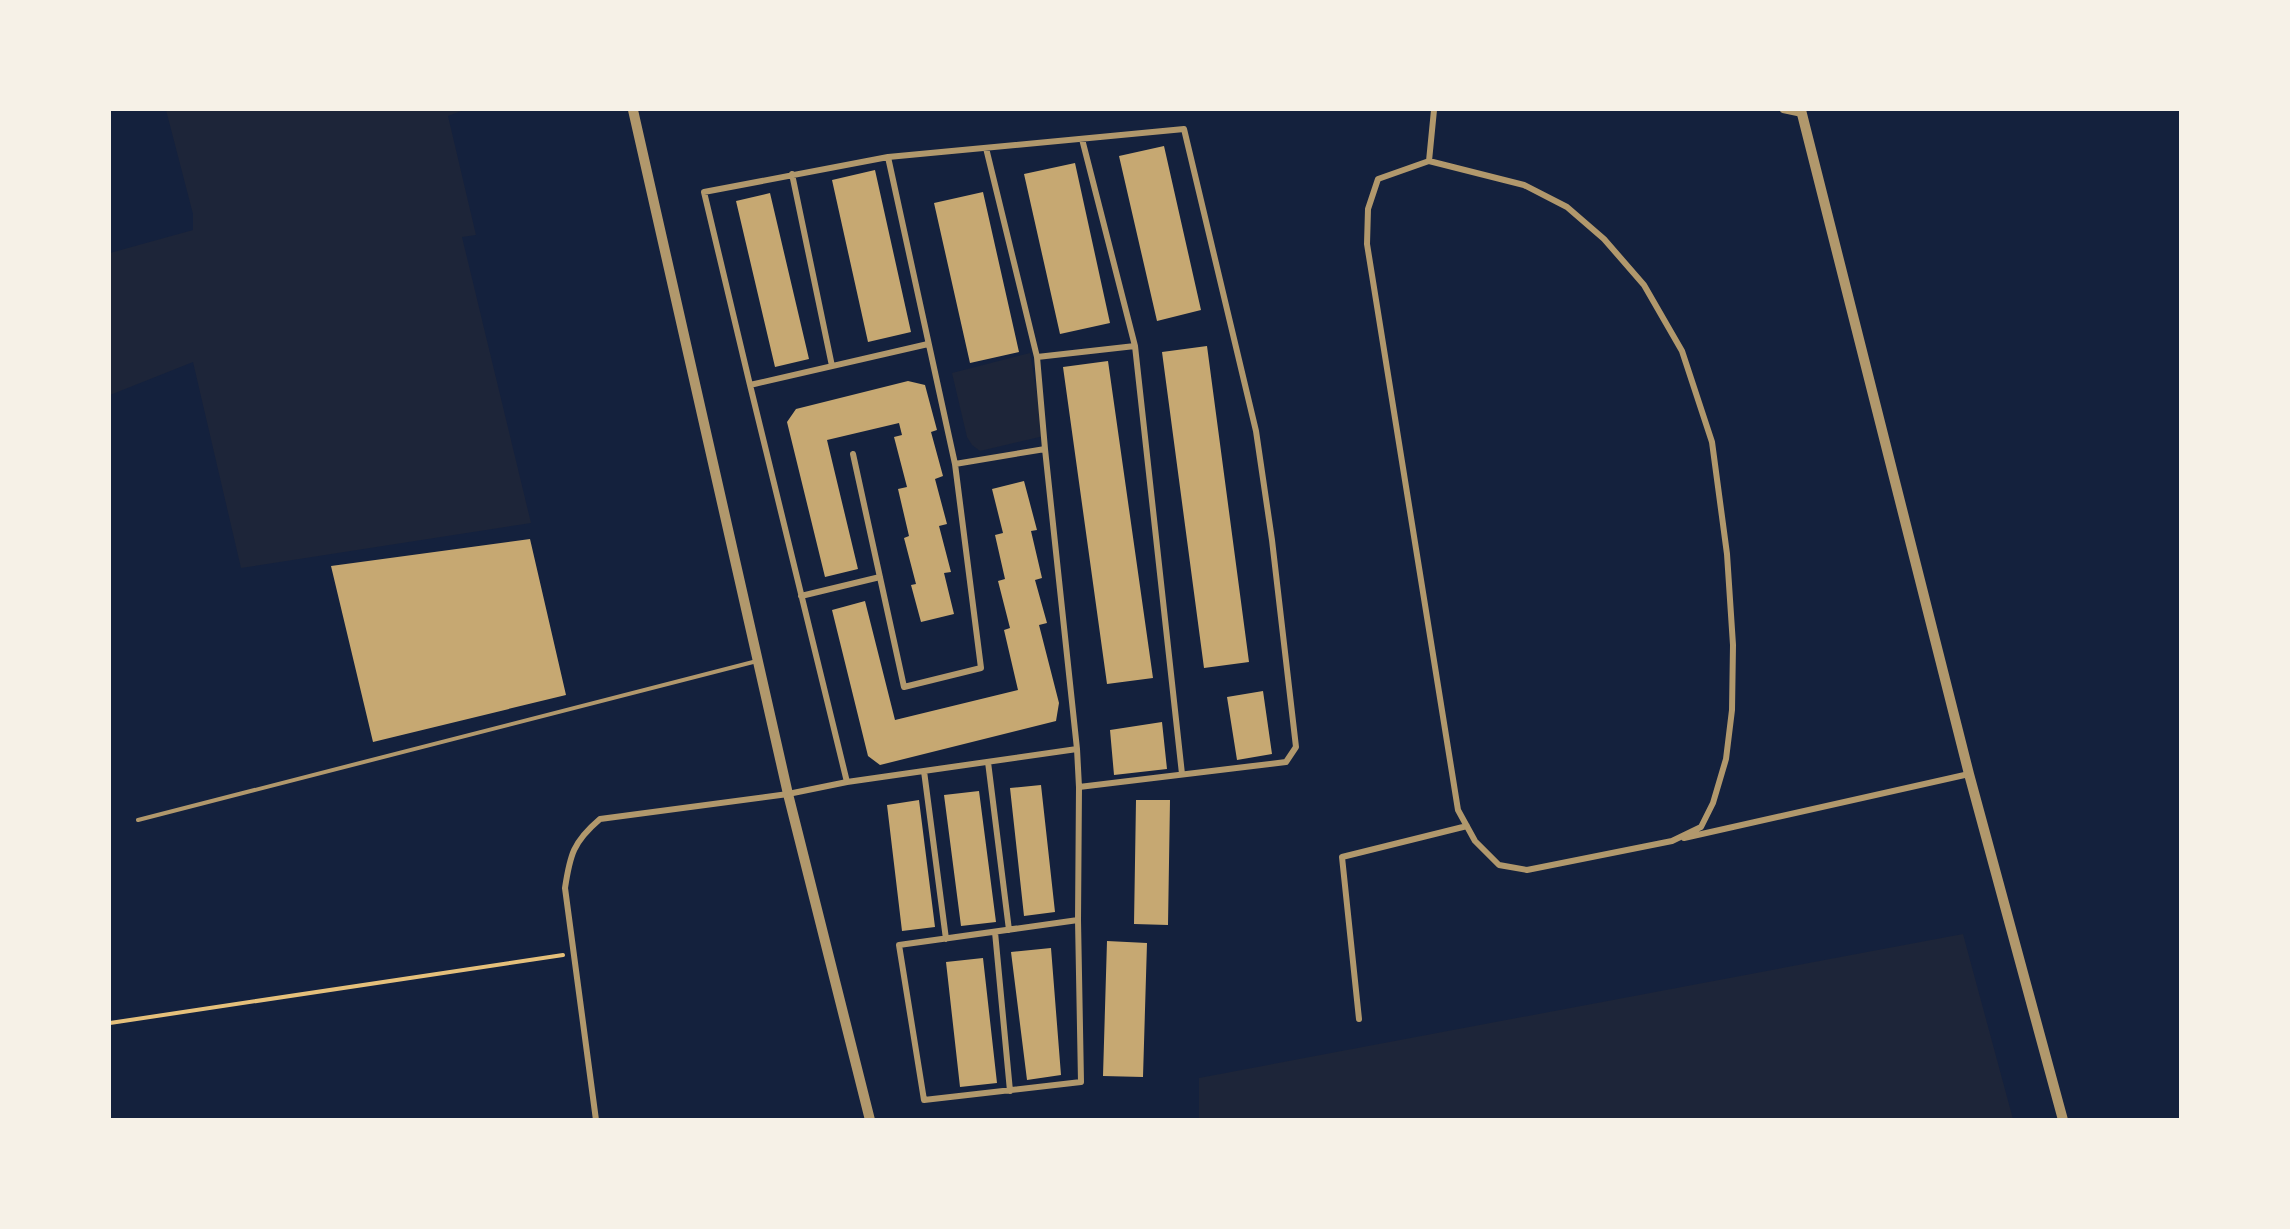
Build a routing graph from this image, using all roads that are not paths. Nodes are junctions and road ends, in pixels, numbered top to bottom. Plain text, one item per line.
1 (633, 110) edge
2 (1434, 110) edge
3 (1783, 110) edge
4 (1802, 112) edge
5 (1082, 139) junction
6 (986, 148) junction
7 (888, 157) junction
8 (1429, 161) junction
9 (792, 174) junction
10 (928, 344) junction
11 (1135, 346) junction
12 (1037, 357) junction
13 (832, 366) junction
14 (750, 385) junction
15 (1045, 449) junction
16 (853, 454) dead end
17 (955, 464) junction
18 (880, 577) junction
19 (801, 596) junction
20 (758, 660) junction
21 (1077, 749) junction
22 (988, 762) junction
23 (924, 771) junction
24 (1182, 774) junction
25 (1969, 774) junction
26 (847, 782) junction
27 (1079, 788) junction
28 (788, 794) junction
29 (138, 820) dead end
30 (1467, 826) junction
31 (1672, 841) junction
32 (1078, 920) junction
33 (1008, 930) junction
34 (995, 932) junction
35 (945, 939) junction
36 (1359, 1019) dead end
37 (1010, 1091) junction
38 (596, 1119) edge
39 (870, 1119) edge
40 (2063, 1119) edge

1 - 20 street
2 - 8 street
3 - 4 street
4 - 25 street
5 - 6 street
5 - 11 street
5 - 24 street
6 - 7 street
6 - 12 street
7 - 9 street
7 - 10 street
8 - 30 street
8 - 31 street
9 - 13 street
9 - 14 street
10 - 13 street
10 - 17 street
11 - 12 street
11 - 24 street
12 - 15 street
13 - 14 street
14 - 19 street
15 - 17 street
15 - 21 street
16 - 18 street
17 - 18 street
18 - 19 street
19 - 26 street
20 - 28 street
20 - 29 lane
21 - 22 street
21 - 27 street
22 - 23 street
22 - 33 street
23 - 26 street
23 - 35 street
24 - 27 street
25 - 31 street
25 - 40 street
26 - 28 street
27 - 32 street
28 - 38 street
28 - 39 street
30 - 31 street
30 - 36 street
32 - 33 street
32 - 37 street
33 - 34 street
34 - 35 street
34 - 37 street
35 - 37 street

